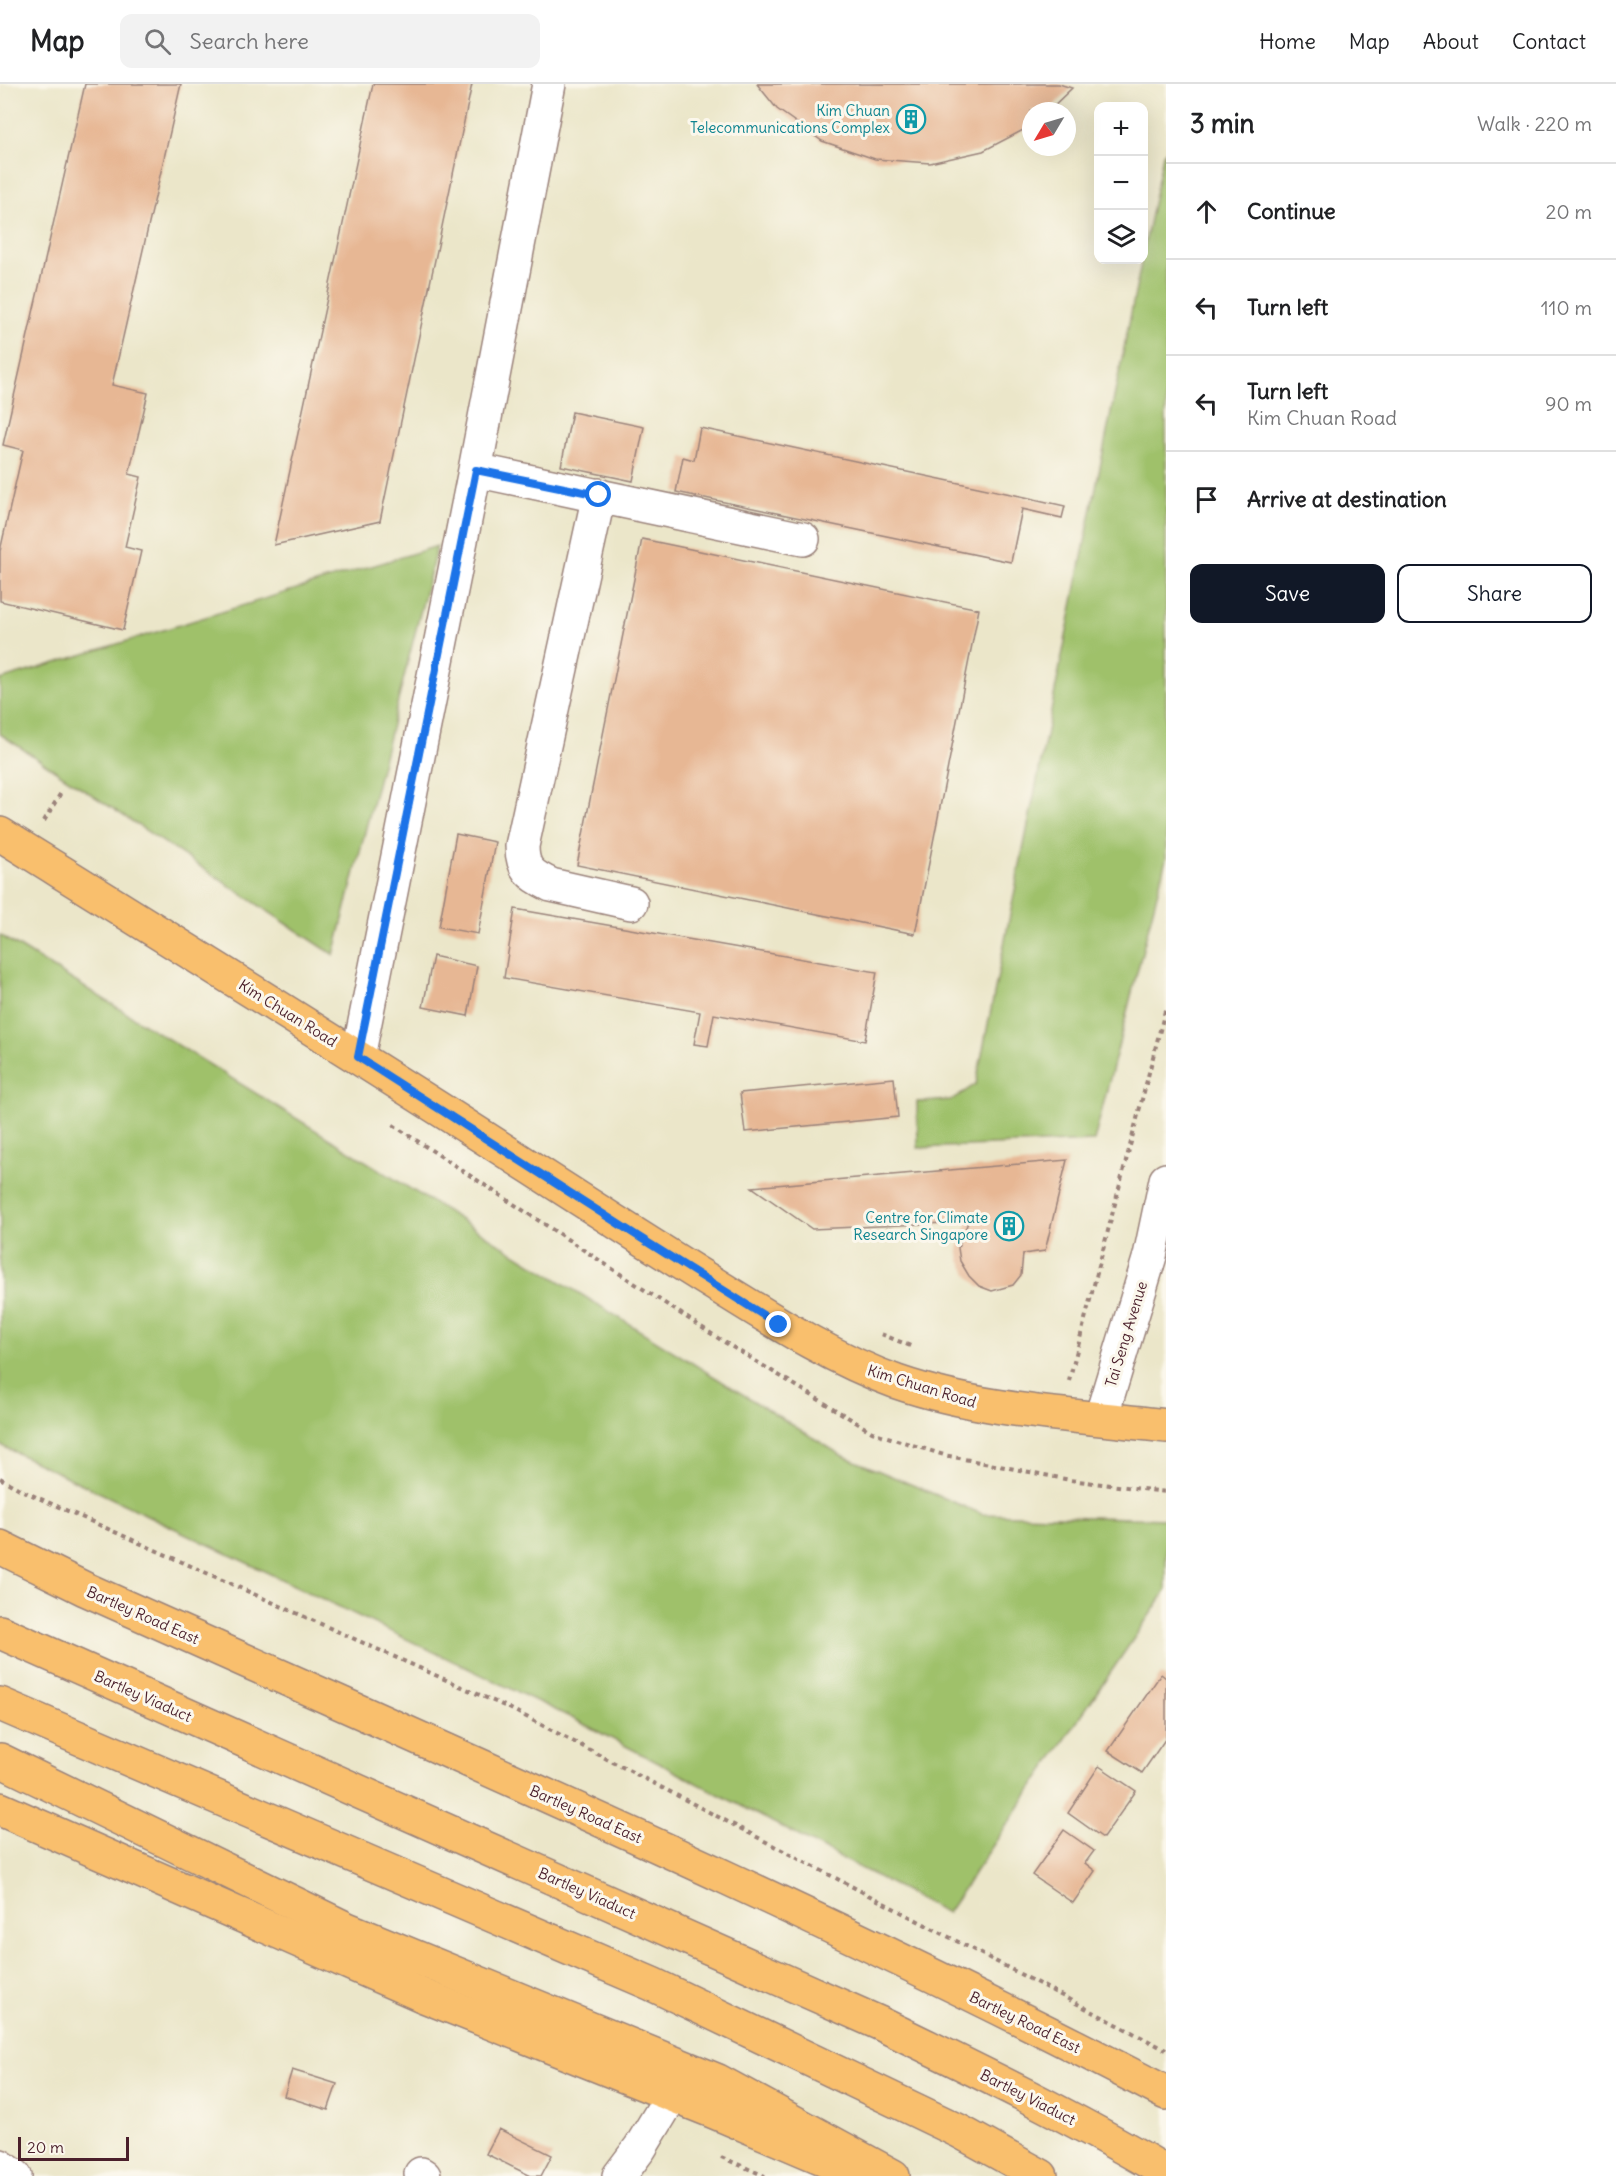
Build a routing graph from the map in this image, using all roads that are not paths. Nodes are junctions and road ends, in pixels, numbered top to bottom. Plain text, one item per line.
1 (549, 84) edge
2 (476, 470) junction
3 (599, 495) junction
4 (803, 539) dead end
5 (0, 834) edge
6 (631, 903) dead end
7 (358, 1057) junction
8 (1166, 1180) edge
9 (1105, 1404) junction
10 (1165, 1418) edge
11 (0, 1547) edge
12 (0, 1632) edge
13 (0, 1704) edge
14 (0, 1760) edge
15 (0, 1809) edge
16 (1166, 2093) edge
17 (672, 2095) junction
18 (0, 2166) edge
19 (1166, 2172) edge
20 (15, 2176) edge
21 (619, 2176) edge
22 (865, 2176) edge
23 (893, 2176) edge
24 (1041, 2176) edge

1 - 2 street
2 - 3 street
2 - 7 street
3 - 4 street
3 - 6 street
5 - 7 main road, Kim Chuan Road
7 - 9 main road, Kim Chuan Road
8 - 9 street, Tai Seng Avenue
9 - 10 main road, Kim Chuan Road
11 - 16 main road, Bartley Road East
12 - 19 main road, Bartley Viaduct
13 - 24 main road
14 - 23 main road
15 - 17 main road
17 - 21 street
17 - 22 main road
18 - 20 street

